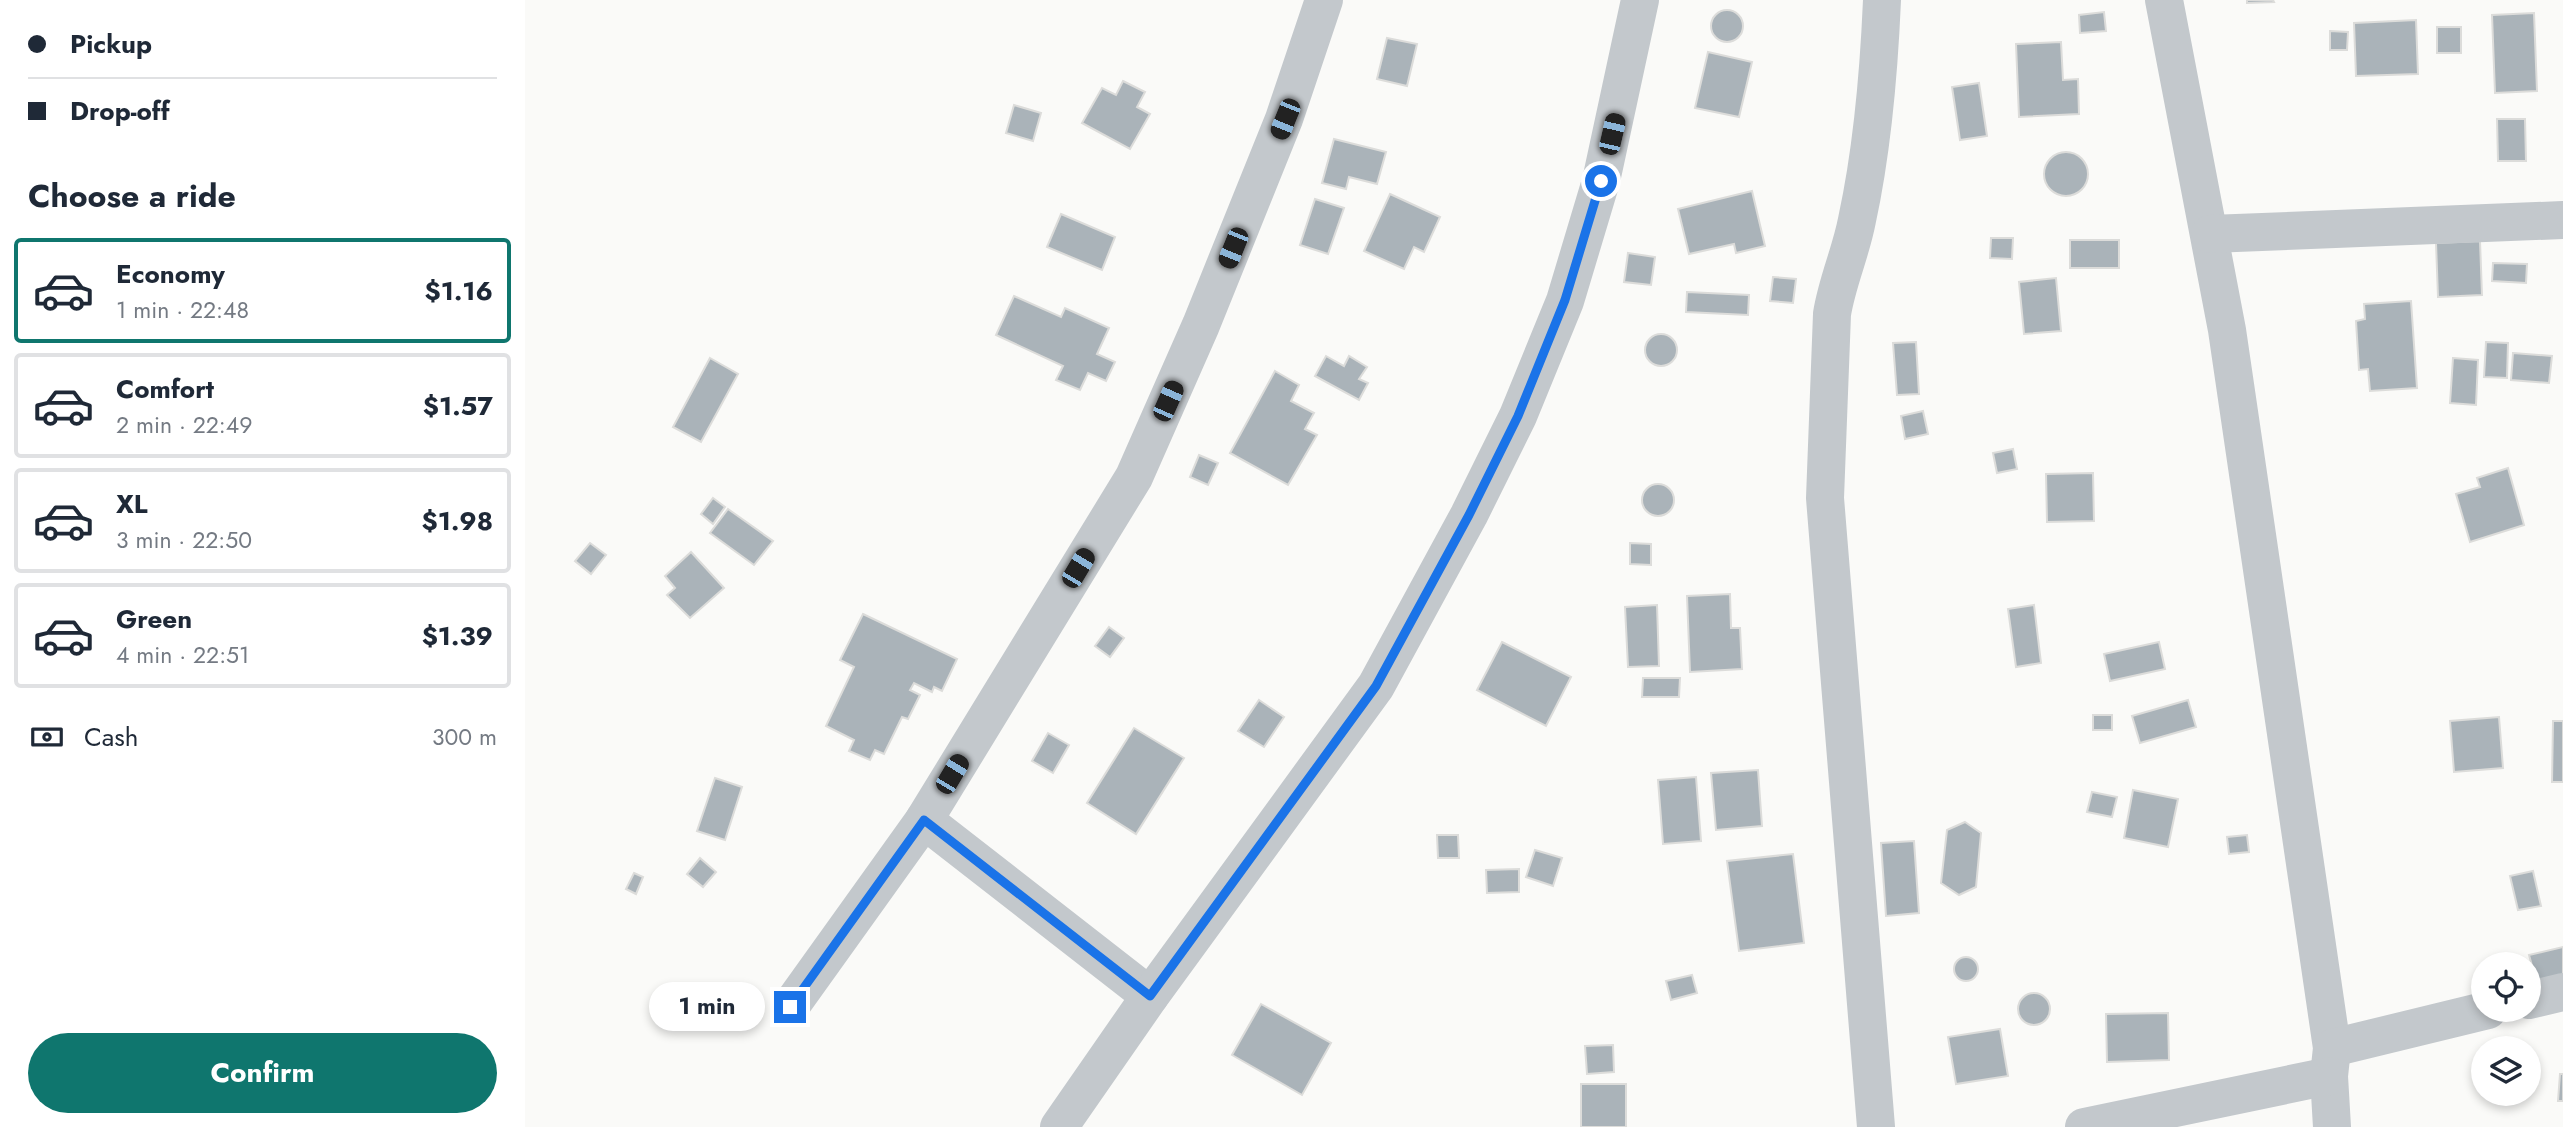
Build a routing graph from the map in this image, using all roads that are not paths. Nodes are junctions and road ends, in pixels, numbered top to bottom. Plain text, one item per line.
1 (1324, 0) edge
2 (1640, 0) edge
3 (1882, 0) edge
4 (2164, 0) edge
5 (2563, 220) edge
6 (2210, 234) junction
7 (924, 820) junction
8 (2563, 992) edge
9 (1150, 996) junction
10 (2541, 997) edge
11 (790, 1007) dead end
12 (2471, 1016) edge
13 (2330, 1062) junction
14 (1059, 1127) edge
15 (1875, 1127) edge
16 (2084, 1127) edge
17 (2332, 1127) edge

1 - 7 street
2 - 9 street
3 - 15 street
4 - 6 street
5 - 6 street
6 - 13 street
7 - 9 street
7 - 11 street
8 - 10 street
9 - 14 street
12 - 13 street
13 - 16 street
13 - 17 street

